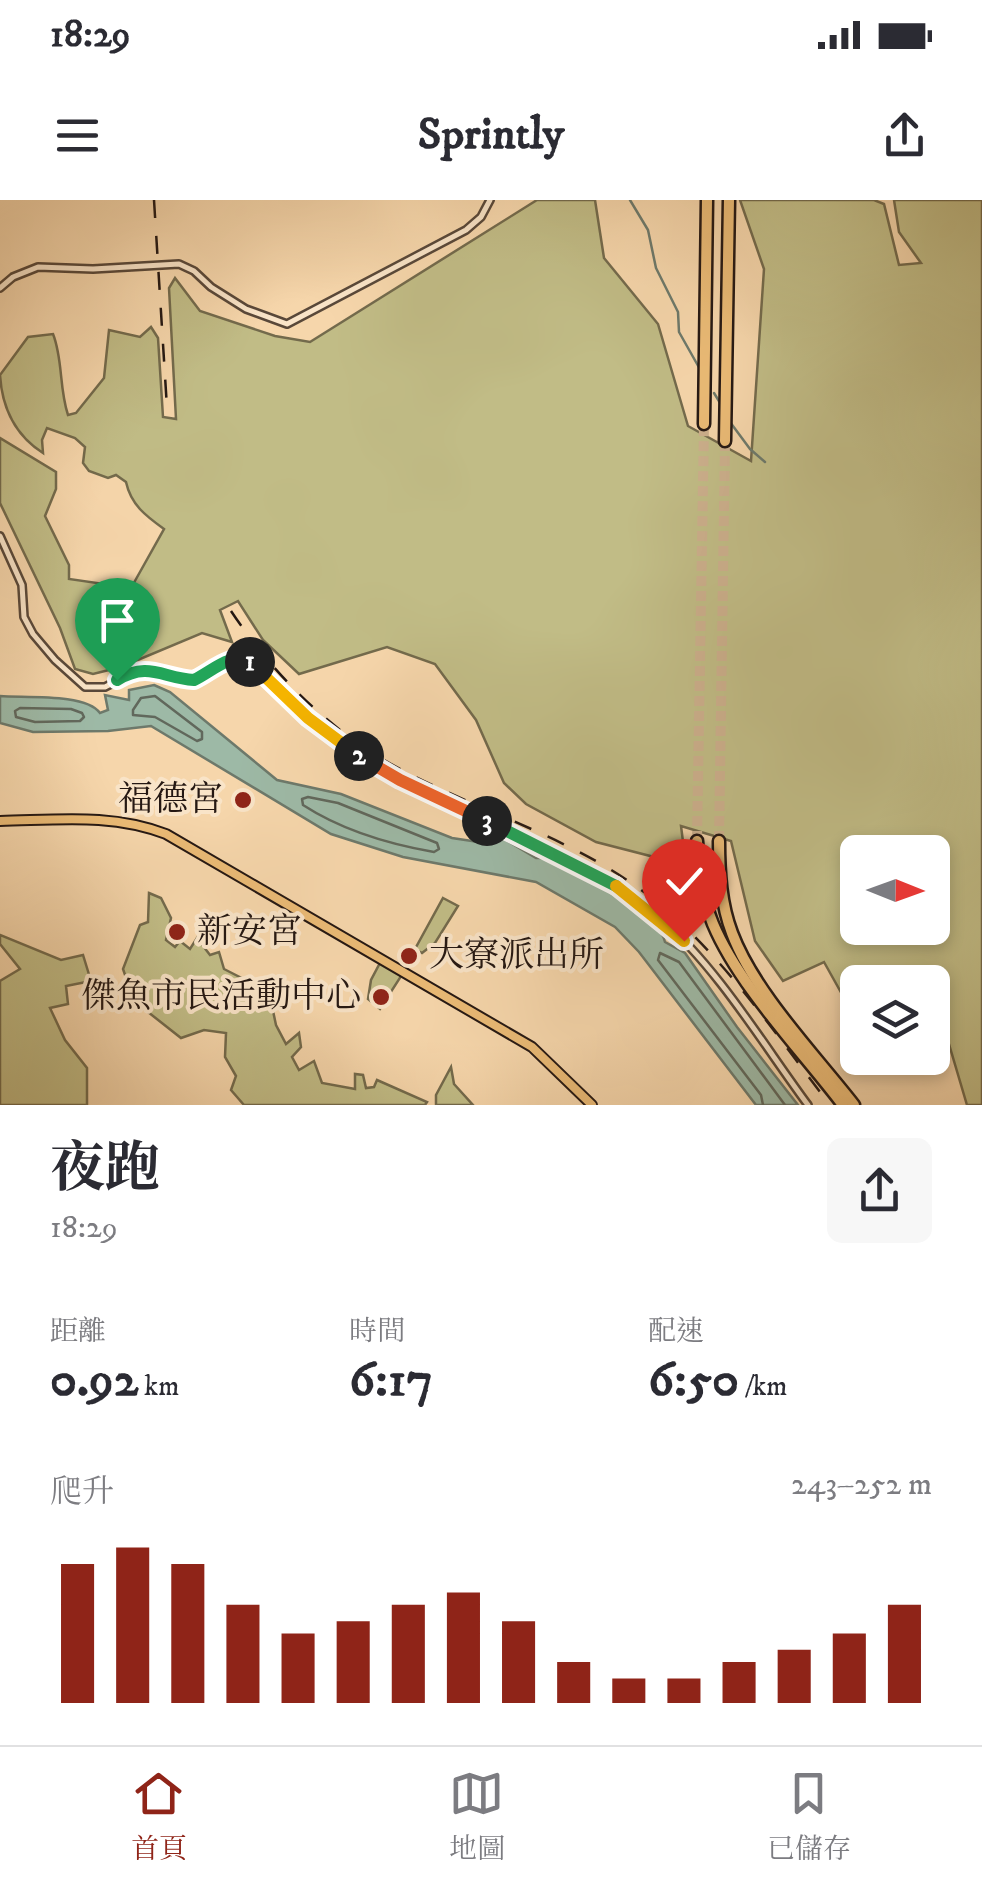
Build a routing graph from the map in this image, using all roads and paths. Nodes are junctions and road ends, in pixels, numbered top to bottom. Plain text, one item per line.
1 (490, 200) edge
2 (707, 200) edge
3 (729, 200) edge
4 (0, 288) edge
5 (704, 424) tunnel mouth
6 (725, 441) tunnel mouth
7 (0, 536) edge
8 (0, 823) edge
9 (697, 841) tunnel mouth
10 (719, 841) tunnel mouth
11 (592, 1105) edge
12 (808, 1105) edge
13 (844, 1105) edge
14 (854, 1105) edge

1 - 4 street
2 - 5 highway
3 - 6 highway
7 - 12 street
8 - 11 main road
9 - 13 highway
10 - 14 highway

